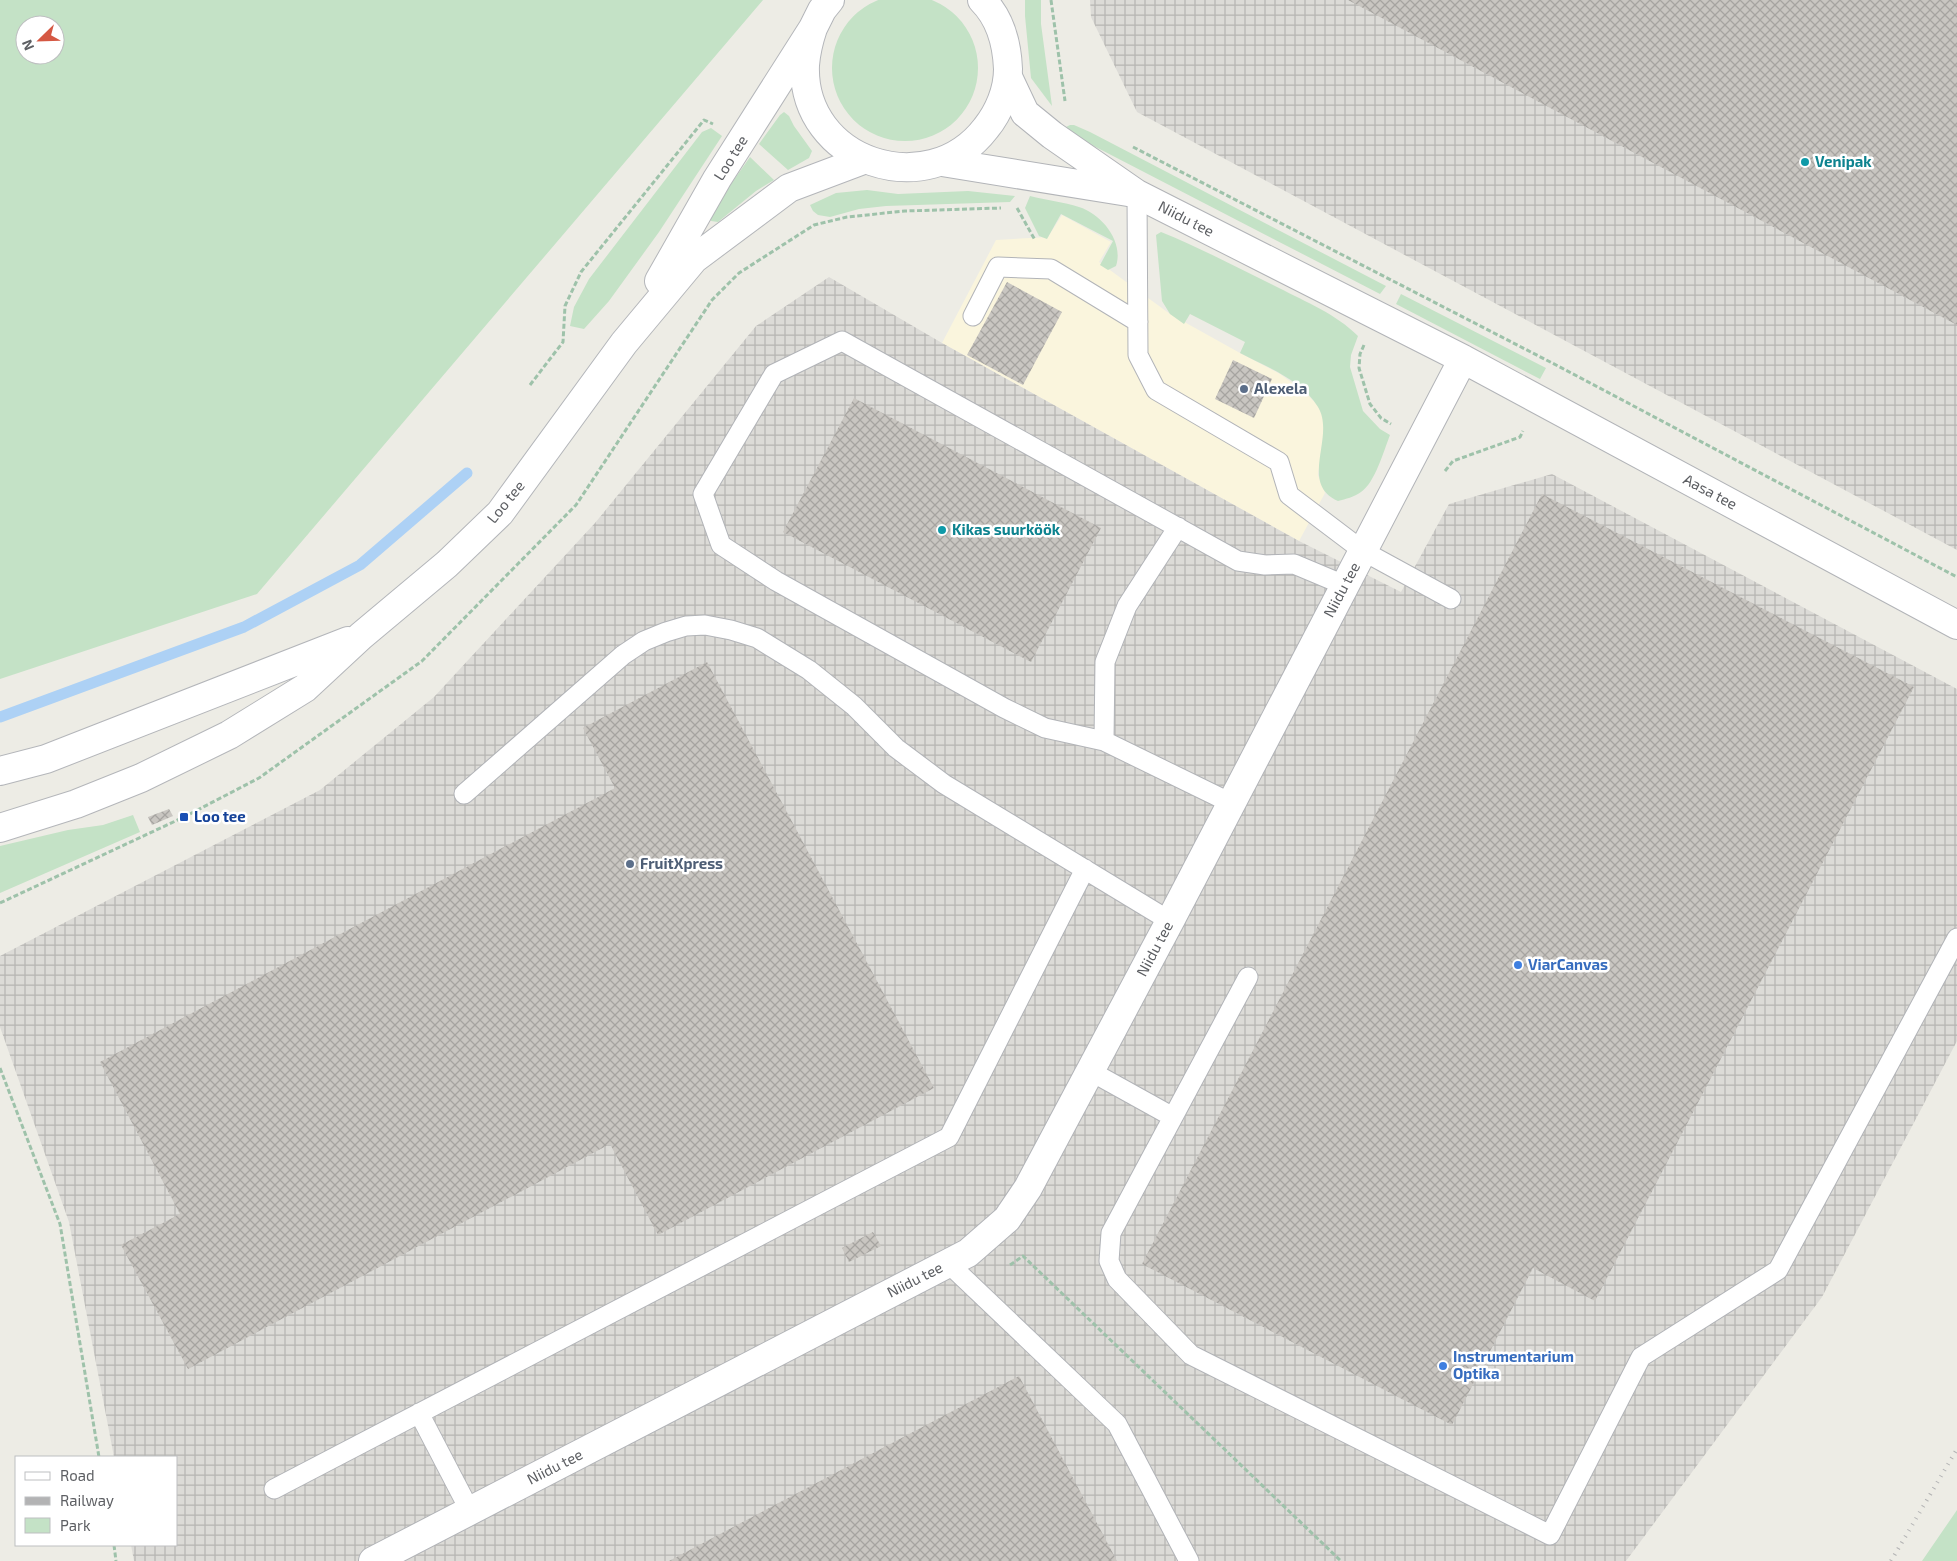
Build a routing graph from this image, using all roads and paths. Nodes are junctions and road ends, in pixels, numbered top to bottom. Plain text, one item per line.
1 (830, 0) edge
2 (982, 0) edge
3 (1006, 0) edge
4 (1051, 0) edge
5 (813, 28) junction
6 (1003, 34) junction
7 (1008, 77) junction
8 (1066, 106) dead end
9 (718, 126) dead end
10 (1127, 144) dead end
11 (866, 160) junction
12 (942, 162) junction
13 (1137, 194) junction
14 (1398, 284) junction
15 (973, 316) dead end
16 (1380, 316) junction
17 (1138, 322) junction
18 (624, 343) junction
19 (1462, 360) junction
20 (1558, 366) junction
21 (530, 385) dead end
22 (1540, 400) junction
23 (1419, 441) junction
24 (1453, 461) junction
25 (1441, 476) dead end
26 (1178, 527) junction
27 (1363, 551) junction
28 (1957, 577) edge
29 (1344, 586) junction
30 (1451, 599) dead end
31 (1957, 625) edge
32 (361, 636) junction
33 (1104, 741) junction
34 (0, 771) edge
35 (464, 794) dead end
36 (1232, 802) junction
37 (0, 828) edge
38 (1085, 869) junction
39 (1170, 921) junction
40 (1957, 938) edge
41 (1248, 977) dead end
42 (0, 1068) edge
43 (1090, 1071) junction
44 (1174, 1116) junction
45 (1028, 1248) dead end
46 (1023, 1256) junction
47 (948, 1263) junction
48 (973, 1286) junction
49 (419, 1414) junction
50 (99, 1456) edge
51 (274, 1489) dead end
52 (470, 1511) junction
53 (114, 1546) edge
54 (116, 1561) edge
55 (373, 1561) edge
56 (1189, 1561) edge
57 (1341, 1561) edge

1 - 5 street, Loo tee
2 - 6 street, Loo tee
3 - 6 street, Loo tee
4 - 8 path
5 - 11 street, Loo tee
5 - 18 street, Loo tee
6 - 7 street, Loo tee
7 - 12 street, Loo tee
7 - 13 street, Niidu tee
9 - 21 path
10 - 14 path
11 - 12 street, Loo tee
11 - 18 street, Loo tee
12 - 13 street, Niidu tee
13 - 16 street, Niidu tee
13 - 17 lane
14 - 16 path
14 - 20 path
15 - 17 lane
16 - 19 street, Niidu tee
16 - 23 path
17 - 27 lane
18 - 32 street, Loo tee
19 - 22 street, Aasa tee
19 - 23 street, Niidu tee
20 - 22 path
20 - 28 path
22 - 24 path
22 - 31 street, Aasa tee
23 - 24 path
23 - 27 street, Niidu tee
24 - 25 path
26 - 29 lane
26 - 33 lane
26 - 33 lane
27 - 29 street, Niidu tee
27 - 30 lane
29 - 36 street, Niidu tee
32 - 34 street, Loo tee
32 - 37 street, Loo tee
33 - 36 lane
35 - 38 lane
36 - 39 street, Niidu tee
38 - 39 lane
38 - 49 lane
39 - 43 street, Niidu tee
40 - 44 lane
41 - 44 lane
42 - 50 path
43 - 44 lane
43 - 47 street, Niidu tee
45 - 46 path
46 - 48 path
46 - 57 path
47 - 48 lane
47 - 52 street, Niidu tee
48 - 56 lane
49 - 51 lane
49 - 52 lane
52 - 55 street, Niidu tee
53 - 54 path

